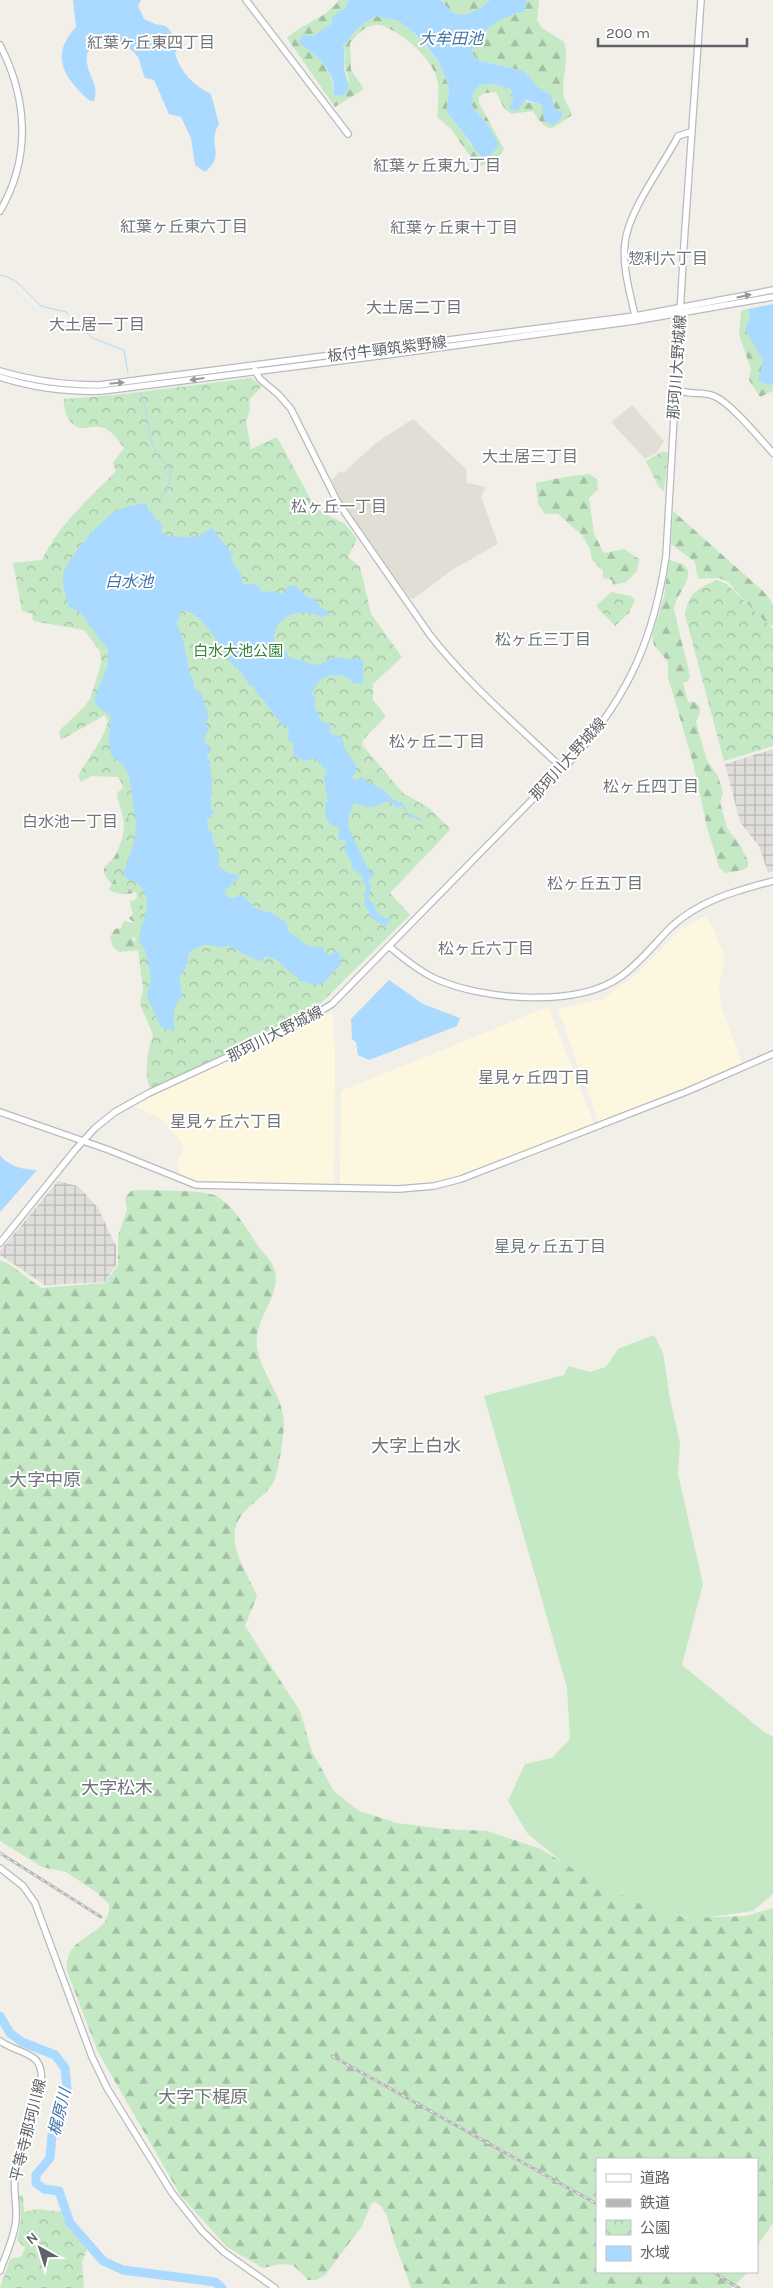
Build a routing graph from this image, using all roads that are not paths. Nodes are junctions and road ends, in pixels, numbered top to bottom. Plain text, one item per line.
1 (246, 0) edge
2 (701, 0) edge
3 (0, 46) edge
4 (691, 132) junction
5 (348, 134) dead end
6 (0, 211) edge
7 (773, 290) edge
8 (773, 297) edge
9 (681, 311) junction
10 (635, 316) junction
11 (255, 370) junction
12 (0, 371) edge
13 (0, 377) edge
14 (676, 389) junction
15 (773, 453) edge
16 (563, 769) junction
17 (773, 880) edge
18 (390, 947) junction
19 (773, 1054) edge
20 (0, 1112) edge
21 (83, 1141) junction
22 (0, 1243) edge
23 (0, 1868) edge
24 (0, 2042) edge
25 (0, 2270) edge
26 (275, 2288) edge

1 - 5 main road
2 - 4 main road, 那珂川大野城線
3 - 6 main road
4 - 9 main road, 那珂川大野城線
4 - 10 main road
9 -> 7 main road, 板付牛頸筑紫野線
8 - 9 main road, 板付牛頸筑紫野線
9 - 10 main road, 板付牛頸筑紫野線
9 - 11 main road, 板付牛頸筑紫野線
9 - 14 main road, 那珂川大野城線
12 -> 10 main road, 板付牛頸筑紫野線
11 -> 13 main road, 板付牛頸筑紫野線
11 - 16 main road
14 - 15 main road
14 - 16 main road, 那珂川大野城線
16 - 18 main road, 那珂川大野城線
17 - 18 main road
18 - 21 main road, 那珂川大野城線
19 - 21 main road
20 - 21 main road
21 - 22 main road, 那珂川大野城線
23 - 26 main road
24 - 25 main road, 平等寺那珂川線

